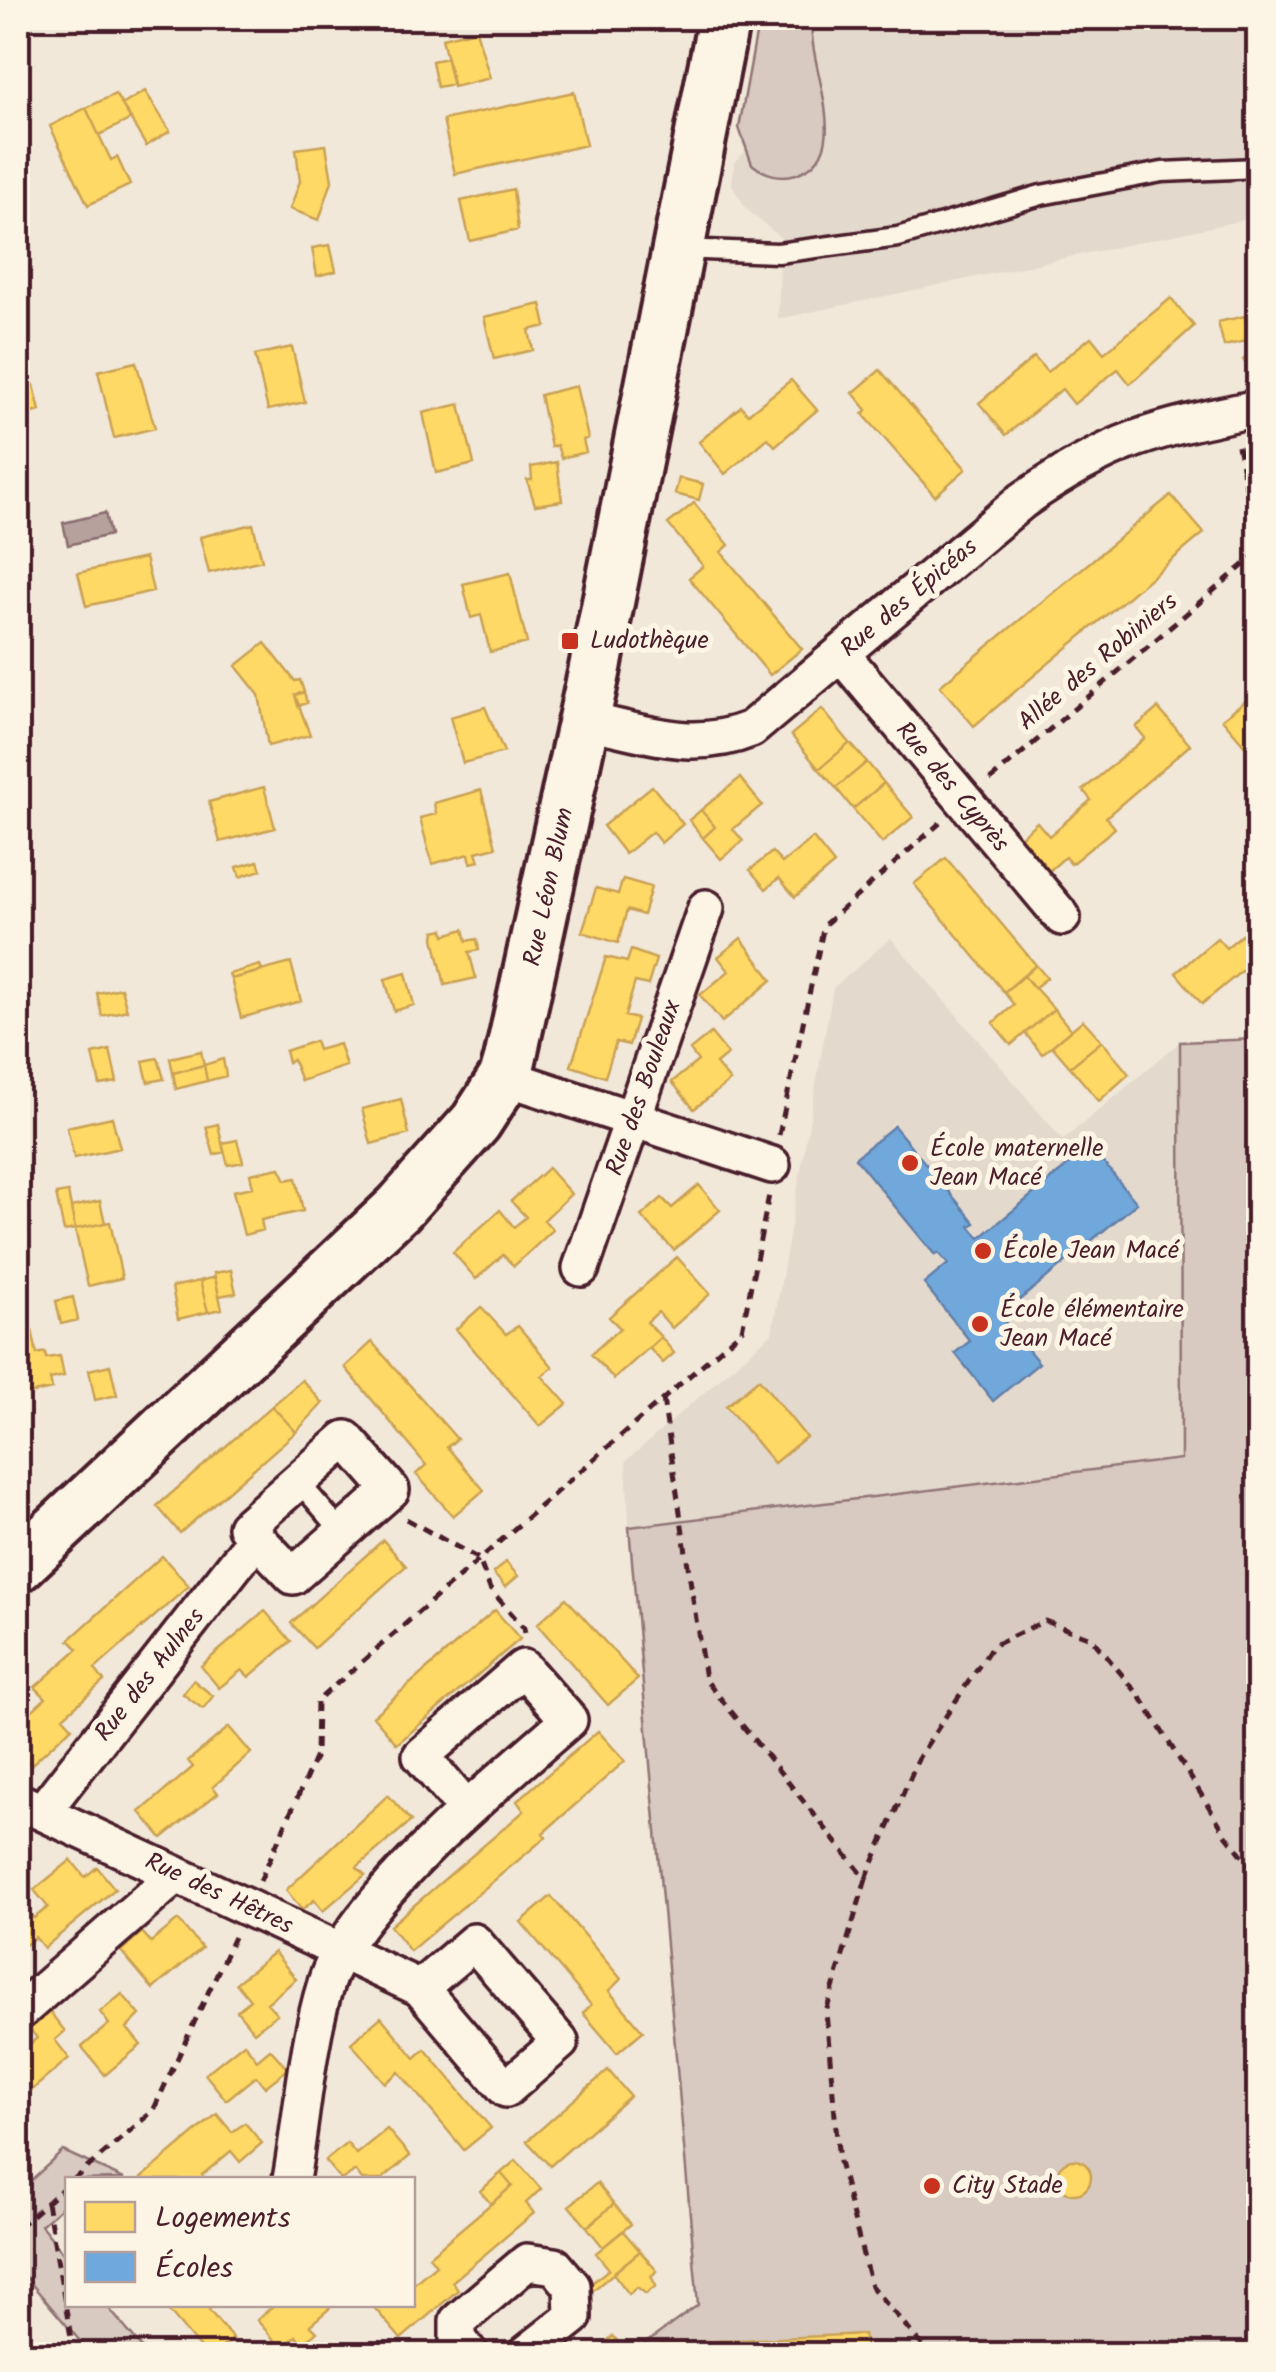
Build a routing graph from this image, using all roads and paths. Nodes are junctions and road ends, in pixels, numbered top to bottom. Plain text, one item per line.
1 (724, 18) edge
2 (1258, 168) edge
3 (680, 249) junction
4 (1245, 411) edge
5 (1258, 550) edge
6 (842, 655) junction
7 (583, 720) junction
8 (964, 802) junction
9 (706, 908) dead end
10 (1062, 917) dead end
11 (505, 1078) junction
12 (632, 1120) junction
13 (772, 1165) junction
14 (581, 1268) dead end
15 (663, 1398) junction
16 (298, 1481) junction
17 (377, 1503) junction
18 (342, 1533) junction
19 (257, 1538) junction
20 (479, 1559) junction
21 (18, 1566) edge
22 (523, 1668) junction
23 (30, 1806) edge
24 (466, 1808) junction
25 (176, 1874) junction
26 (1258, 1875) edge
27 (866, 1879) junction
28 (248, 1908) junction
29 (341, 1951) junction
30 (420, 1988) dead end
31 (18, 2013) edge
32 (76, 2177) edge
33 (293, 2177) edge
34 (65, 2186) edge
35 (47, 2202) junction
36 (18, 2227) edge
37 (65, 2303) edge
38 (66, 2307) edge
39 (460, 2351) edge
40 (74, 2354) edge
41 (526, 2354) edge
42 (930, 2354) edge

1 - 3 main road, Rue Léon Blum
2 - 3 lane
3 - 7 main road, Rue Léon Blum
4 - 5 path, Allée des Robiniers
4 - 6 street, Rue des Épicéas
5 - 8 path, Allée des Robiniers
6 - 7 street, Rue des Épicéas
6 - 8 street, Rue des Cyprès
7 - 11 main road, Rue Léon Blum
8 - 10 street, Rue des Cyprès
8 - 13 path, Allée des Robiniers
9 - 12 street, Rue des Bouleaux
11 - 12 street
11 - 21 main road, Rue Léon Blum
12 - 13 street
12 - 14 street, Rue des Bouleaux
13 - 15 path, Allée des Robiniers
15 - 20 path, Allée des Robiniers
15 - 27 path
16 - 17 street, Rue des Aulnes
16 - 18 lane
16 - 19 street, Rue des Aulnes
17 - 18 street
17 - 20 path
18 - 19 street
19 - 23 street, Rue des Aulnes
20 - 22 path
20 - 28 path, Allée des Robiniers
22 - 24 street
22 - 24 street
23 - 25 street, Rue des Hêtres
24 - 29 street
25 - 28 street, Rue des Hêtres
25 - 31 street
26 - 27 path
27 - 42 path
28 - 29 street, Rue des Hêtres
28 - 32 path, Allée des Robiniers
29 - 30 street, Rue des Hêtres
29 - 33 street
34 - 35 path, Allée des Robiniers
35 - 36 path, Allée des Robiniers
35 - 37 path
38 - 40 path
39 - 41 street

